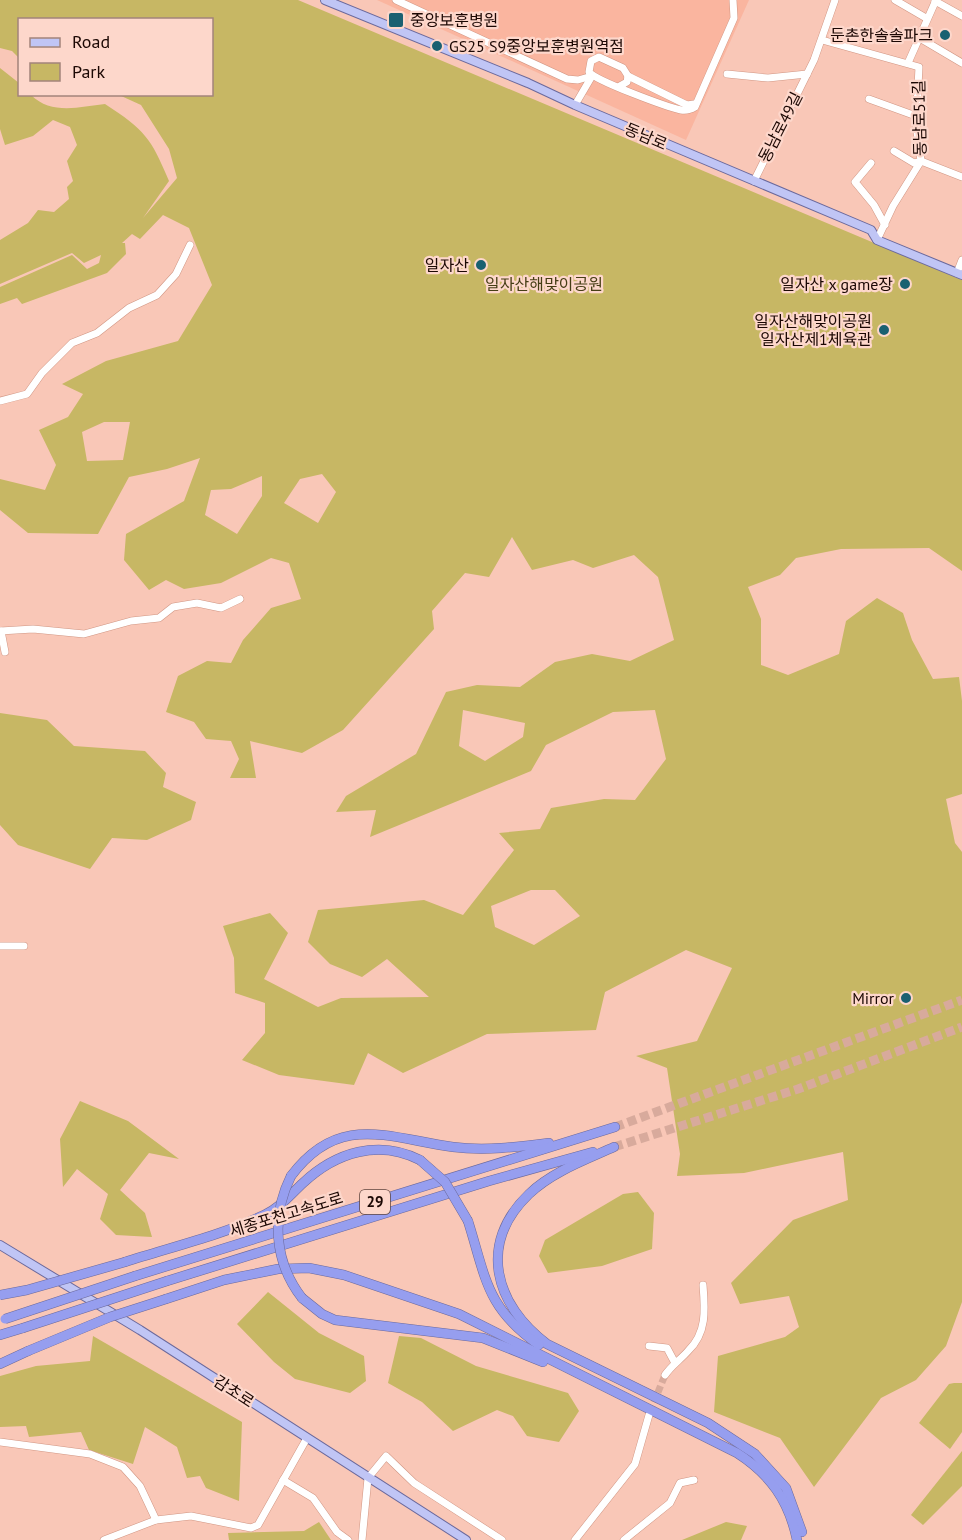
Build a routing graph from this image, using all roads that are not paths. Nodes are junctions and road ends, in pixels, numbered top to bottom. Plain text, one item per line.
1 (396, 0) edge
2 (733, 0) edge
3 (836, 0) edge
4 (895, 0) edge
5 (935, 0) edge
6 (328, 1) edge
7 (962, 16) edge
8 (926, 18) junction
9 (918, 37) junction
10 (822, 40) junction
11 (908, 63) junction
12 (962, 63) edge
13 (726, 74) dead end
14 (807, 74) junction
15 (592, 76) junction
16 (628, 76) junction
17 (618, 87) junction
18 (869, 99) dead end
19 (698, 101) junction
20 (575, 105) junction
21 (916, 116) junction
22 (894, 151) dead end
23 (921, 161) junction
24 (871, 163) dead end
25 (962, 177) edge
26 (754, 181) junction
27 (885, 225) junction
28 (877, 240) junction
29 (190, 245) dead end
30 (962, 260) edge
31 (960, 273) edge
32 (0, 401) edge
33 (240, 599) dead end
34 (0, 631) edge
35 (4, 652) dead end
36 (0, 946) edge
37 (24, 946) dead end
38 (615, 1127) tunnel mouth
39 (567, 1142) junction
40 (0, 1245) edge
41 (704, 1285) dead end
42 (0, 1295) edge
43 (2, 1320) edge
44 (0, 1335) edge
45 (649, 1346) dead end
46 (675, 1363) junction
47 (0, 1364) edge
48 (664, 1375) tunnel mouth
49 (649, 1414) tunnel mouth
50 (307, 1438) junction
51 (716, 1441) junction
52 (0, 1442) edge
53 (756, 1454) junction
54 (368, 1478) junction
55 (283, 1480) junction
56 (694, 1480) dead end
57 (156, 1520) junction
58 (104, 1540) edge
59 (348, 1540) edge
60 (362, 1540) edge
61 (466, 1540) edge
62 (502, 1540) edge
63 (575, 1540) edge
64 (624, 1540) edge
65 (797, 1540) edge
66 (803, 1540) edge

1 - 15 street
2 - 19 street
3 - 10 street, 동남로49길
4 - 8 street
5 - 7 street
5 - 8 street
6 - 20 main road, 동남로
8 - 9 street
9 - 11 street
9 - 12 street
10 - 11 street
10 - 14 street, 동남로49길
11 - 21 street, 동남로51길
13 - 14 street, 동남로49길
14 - 26 street, 동남로49길
15 - 16 street
15 - 17 street
15 - 20 street
16 - 17 street
16 - 19 street
17 - 19 street
18 - 21 street
20 - 26 main road, 동남로
21 - 23 street, 동남로51길
22 - 23 street
23 - 25 street
23 - 27 street, 동남로51길
24 - 27 street
26 - 28 main road, 동남로
27 - 28 street, 동남로51길
28 - 31 main road, 동남로
29 - 32 street
30 - 31 street
33 - 34 street
34 - 35 street
36 - 37 street
38 - 39 highway, 세종포천고속도로 / 29
39 - 43 highway, 세종포천고속도로 / 29, bridge
39 - 51 highway, bridge
40 - 50 main road, 감초로
41 - 46 street
42 - 53 highway, bridge
44 - 53 highway, 세종포천고속도로 / 29, bridge
45 - 46 street
46 - 48 street
47 - 51 highway, bridge
49 - 63 street
50 - 54 main road, 감초로
50 - 55 street
51 - 65 highway
52 - 57 street
53 - 66 highway
54 - 60 street
54 - 61 main road, 감초로
54 - 62 street
55 - 57 street
55 - 59 street
56 - 64 street
57 - 58 street

